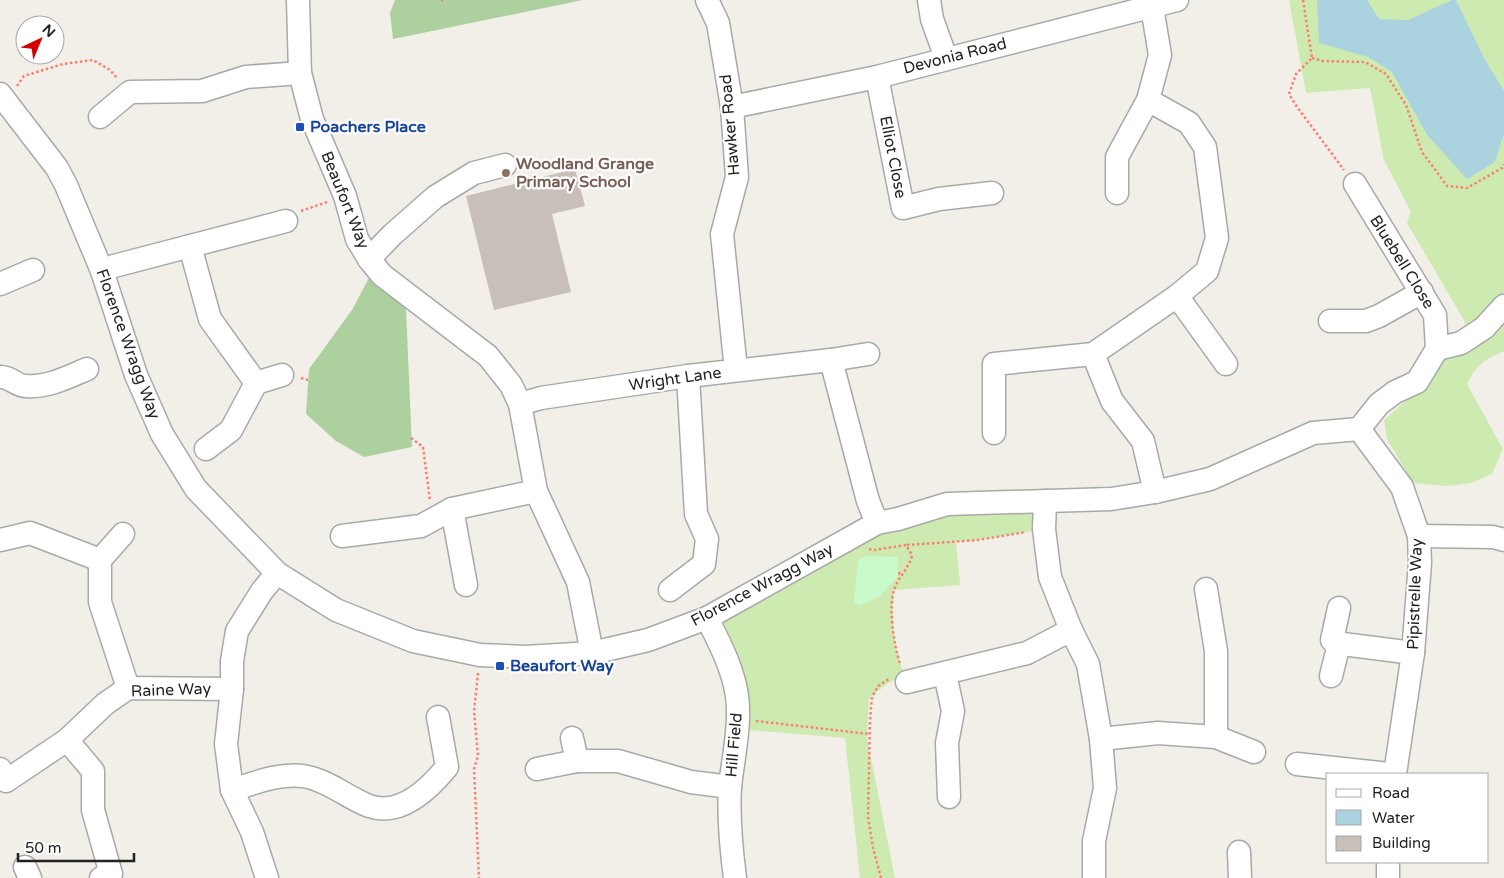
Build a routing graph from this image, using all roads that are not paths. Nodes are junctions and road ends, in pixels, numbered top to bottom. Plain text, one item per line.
1 (298, 0) edge
2 (707, 0) edge
3 (928, 0) edge
4 (1177, 0) edge
5 (1152, 8) junction
6 (946, 58) junction
7 (300, 73) junction
8 (877, 76) junction
9 (1148, 100) junction
10 (2, 101) edge
11 (732, 107) junction
12 (100, 117) dead end
13 (505, 165) dead end
14 (1354, 184) road end
15 (992, 193) dead end
16 (1117, 193) dead end
17 (286, 221) road end
18 (190, 246) junction
19 (369, 259) junction
20 (34, 270) dead end
21 (102, 271) junction
22 (0, 284) edge
23 (1422, 292) junction
24 (1177, 296) junction
25 (1504, 306) edge
26 (1330, 321) dead end
27 (1437, 349) junction
28 (868, 354) dead end
29 (1093, 354) junction
30 (831, 360) junction
31 (1226, 364) dead end
32 (87, 369) dead end
33 (736, 370) junction
34 (282, 375) dead end
35 (688, 376) junction
36 (0, 377) edge
37 (256, 383) junction
38 (520, 404) junction
39 (1359, 429) junction
40 (994, 433) dead end
41 (206, 449) dead end
42 (536, 491) junction
43 (1155, 492) junction
44 (1045, 501) junction
45 (452, 508) junction
46 (877, 523) junction
47 (123, 534) dead end
48 (342, 536) dead end
49 (1419, 536) junction
50 (0, 540) edge
51 (1504, 540) edge
52 (100, 560) junction
53 (278, 573) junction
54 (466, 585) dead end
55 (1206, 589) dead end
56 (670, 590) dead end
57 (1339, 608) dead end
58 (707, 618) junction
59 (1071, 630) junction
60 (1339, 644) junction
61 (592, 653) junction
62 (1413, 653) junction
63 (945, 674) junction
64 (1331, 676) dead end
65 (907, 682) road end
66 (128, 688) junction
67 (232, 689) junction
68 (438, 717) dead end
69 (1216, 737) junction
70 (572, 738) dead end
71 (1101, 739) junction
72 (67, 740) junction
73 (1254, 752) dead end
74 (577, 761) junction
75 (1297, 764) dead end
76 (0, 769) edge
77 (537, 769) dead end
78 (1380, 773) edge
79 (1395, 773) edge
80 (730, 787) junction
81 (232, 790) junction
82 (949, 797) dead end
83 (1239, 852) dead end
84 (1388, 863) edge
85 (108, 877) edge
86 (267, 878) edge
87 (735, 878) edge
88 (1094, 878) edge
89 (1240, 878) edge
90 (1388, 878) edge

1 - 7 street, Beaufort Way
2 - 11 street, Hawker Road
3 - 6 street
4 - 5 street, Devonia Road
5 - 6 street, Devonia Road
5 - 9 street
6 - 8 street, Devonia Road
7 - 12 street
7 - 19 street, Beaufort Way
8 - 11 street, Devonia Road
8 - 15 street, Elliot Close
9 - 16 street
9 - 24 street
10 - 21 street, Florence Wragg Way
11 - 33 street, Hawker Road
13 - 19 street
14 - 23 street, Bluebell Close
17 - 18 street
18 - 21 street
18 - 37 street
19 - 38 street, Beaufort Way
20 - 22 street
21 - 53 street, Florence Wragg Way
23 - 26 street
23 - 27 street, Bluebell Close
24 - 29 street
24 - 31 street
25 - 27 street
27 - 39 street
28 - 30 street, Wright Lane
29 - 40 street
29 - 43 street
30 - 33 street, Wright Lane
30 - 46 street
32 - 36 street
33 - 35 street, Wright Lane
34 - 37 street
35 - 38 street, Wright Lane
35 - 56 street
37 - 41 street
38 - 42 street, Beaufort Way
39 - 43 street, Florence Wragg Way
39 - 49 street, Pipistrelle Way
42 - 45 street
42 - 61 street, Beaufort Way
43 - 44 street, Florence Wragg Way
44 - 46 street, Florence Wragg Way
44 - 59 street
45 - 48 street
45 - 54 street
46 - 58 street, Florence Wragg Way
47 - 52 street
49 - 51 street
49 - 62 street, Pipistrelle Way
50 - 52 street
52 - 66 street
53 - 61 street, Florence Wragg Way
53 - 67 street
55 - 69 street
57 - 60 street
58 - 61 street, Florence Wragg Way
58 - 80 street, Hill Field
59 - 63 street
59 - 71 street
60 - 62 street
60 - 64 street
62 - 79 street, Pipistrelle Way
63 - 65 street
63 - 82 street
66 - 67 street, Raine Way
66 - 72 street, Raine Way
67 - 81 street
68 - 81 street
69 - 71 street
69 - 73 street
70 - 74 street
71 - 88 street
72 - 76 street, Raine Way
72 - 85 street
74 - 77 street
74 - 80 street
75 - 78 street
80 - 87 street, Hill Field
81 - 86 street
83 - 89 street
84 - 90 street

